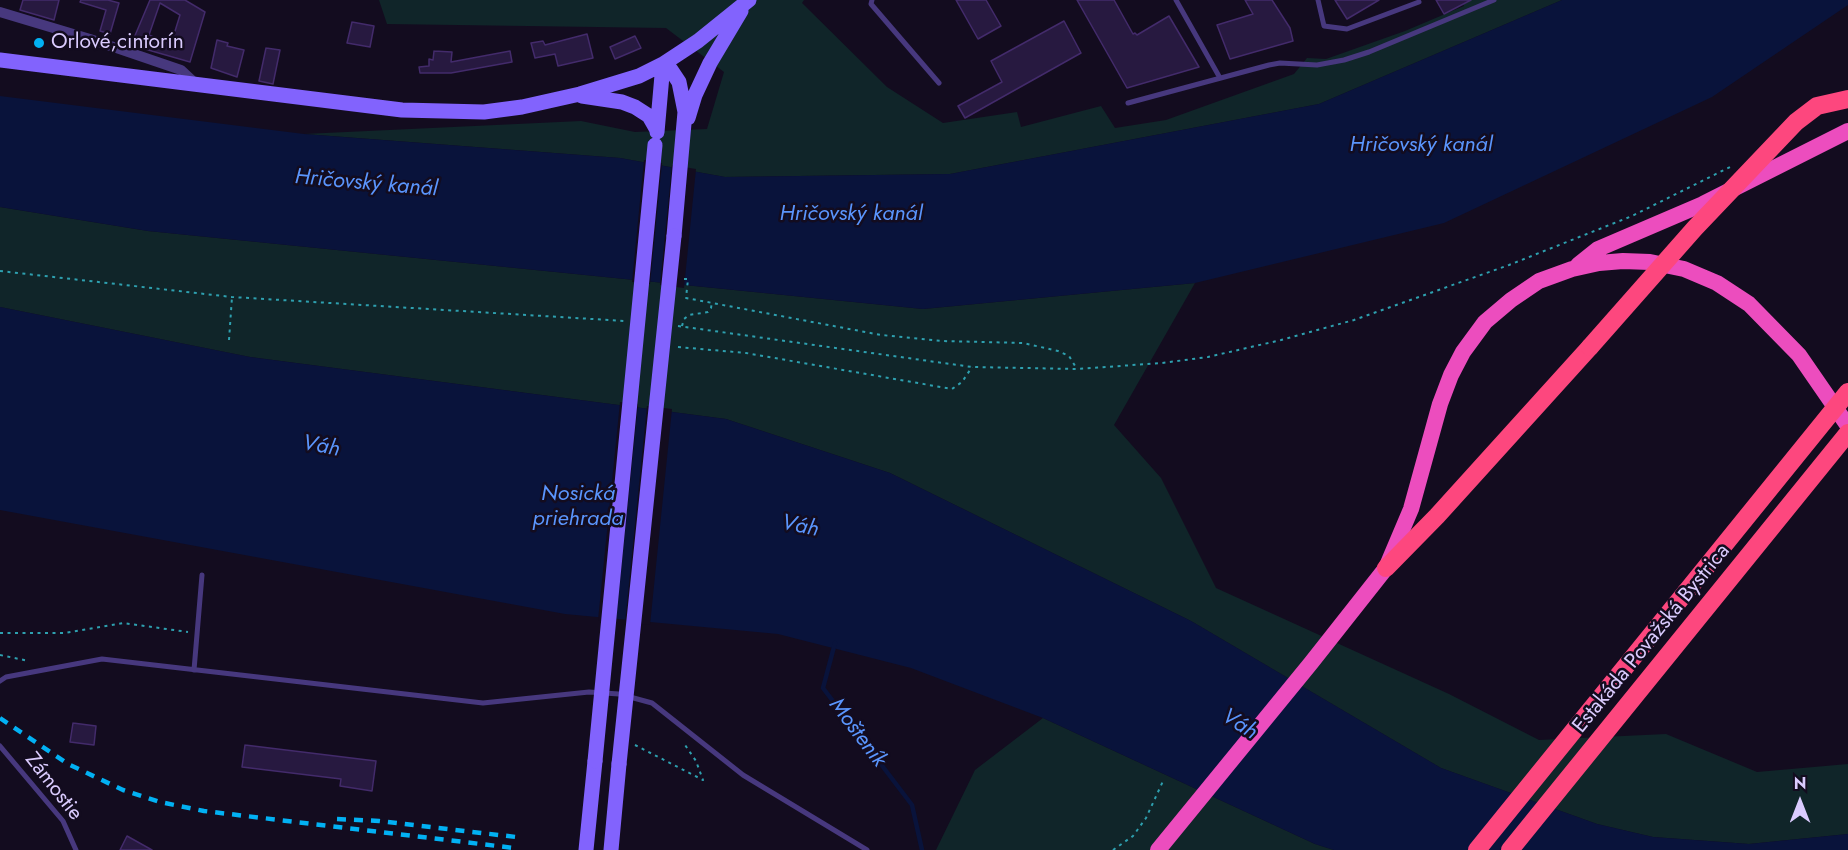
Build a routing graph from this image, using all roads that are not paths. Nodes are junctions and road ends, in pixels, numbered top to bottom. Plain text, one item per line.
1 (872, 0) edge
2 (1176, 0) edge
3 (1318, 0) edge
4 (1494, 0) edge
5 (748, 2) edge
6 (1419, 2) dead end
7 (0, 12) edge
8 (0, 60) edge
9 (663, 64) junction
10 (1220, 78) junction
11 (939, 83) dead end
12 (198, 86) junction
13 (575, 95) junction
14 (1848, 99) edge
15 (1128, 103) dead end
16 (684, 131) junction
17 (1848, 131) edge
18 (656, 137) junction
19 (1572, 269) junction
20 (1848, 392) edge
21 (1848, 426) edge
22 (1848, 433) edge
23 (1386, 568) junction
24 (202, 575) dead end
25 (194, 670) junction
26 (0, 681) edge
27 (0, 746) edge
28 (76, 850) edge
29 (586, 850) edge
30 (611, 850) edge
31 (867, 850) edge
32 (1158, 850) edge
33 (1477, 850) edge
34 (1510, 850) edge

1 - 11 lane
2 - 10 lane
3 - 6 lane
4 - 10 lane
5 - 9 main road
5 - 16 main road
7 - 12 street
8 - 12 main road
9 - 13 main road
9 - 16 main road
9 - 18 main road
10 - 15 lane
12 - 13 main road
13 - 18 main road
14 - 23 highway, bridge
16 - 30 main road, bridge
17 - 19 highway, bridge
18 - 29 main road, bridge
19 - 21 highway, bridge
19 - 23 highway
20 - 33 highway, Estakáda Považská Bystrica, bridge
22 - 34 highway, Estakáda Považská Bystrica
23 - 32 highway
24 - 25 lane
25 - 26 lane
25 - 31 lane
27 - 28 lane, Zámostie

